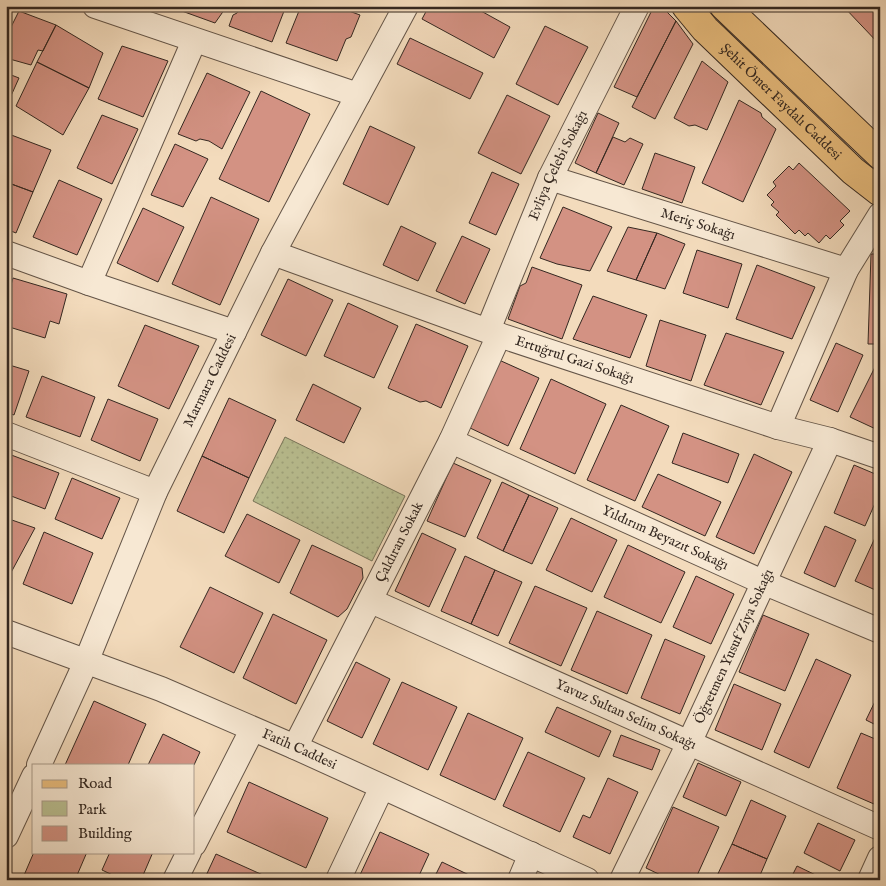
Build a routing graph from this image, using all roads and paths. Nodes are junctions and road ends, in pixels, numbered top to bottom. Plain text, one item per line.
1 (95, 6) edge
2 (637, 6) edge
3 (686, 6) edge
4 (724, 6) edge
5 (404, 7) edge
6 (194, 41) junction
7 (358, 95) junction
8 (880, 155) edge
9 (550, 178) junction
10 (880, 192) edge
11 (880, 215) edge
12 (6, 253) edge
13 (273, 253) junction
14 (846, 270) junction
15 (89, 283) junction
16 (234, 332) junction
17 (494, 332) junction
18 (778, 427) junction
19 (6, 434) edge
20 (830, 440) junction
21 (451, 441) junction
22 (880, 457) edge
23 (155, 492) junction
24 (765, 583) junction
25 (371, 601) junction
26 (880, 631) edge
27 (6, 632) edge
28 (86, 662) junction
29 (252, 730) junction
30 (690, 743) junction
31 (295, 747) junction
32 (39, 764) edge
33 (32, 780) edge
34 (382, 787) junction
35 (880, 828) edge
36 (6, 836) edge
37 (195, 842) edge
38 (189, 854) edge
39 (531, 854) junction
40 (880, 858) edge
41 (176, 880) edge
42 (338, 880) edge
43 (520, 880) edge
44 (587, 880) edge
45 (622, 880) edge
46 (870, 880) edge

1 - 6 street
2 - 9 street, Evliya Çelebi Sokağı
3 - 10 main road, Şehit Ömer Faydalı Caddesi
4 - 8 main road, Şehit Ömer Faydalı Caddesi
5 - 7 street, Marmara Caddesi
6 - 7 street
6 - 15 street
7 - 13 street, Marmara Caddesi
9 - 14 street, Meriç Sokağı
9 - 17 street, Evliya Çelebi Sokağı
11 - 14 street
12 - 15 street
13 - 16 street, Marmara Caddesi
13 - 17 street, Ertuğrul Gazi Sokağı
14 - 18 street
15 - 16 street
16 - 23 street, Marmara Caddesi
17 - 18 street, Ertuğrul Gazi Sokağı
17 - 21 street, Çaldıran Sokak
18 - 20 street, Ertuğrul Gazi Sokağı
19 - 23 street
20 - 22 street, Ertuğrul Gazi Sokağı
20 - 24 street, Öğretmen Yusuf Ziya Sokağı
21 - 24 street, Yıldırım Beyazıt Sokağı
21 - 25 street, Çaldıran Sokak
23 - 28 street, Marmara Caddesi
24 - 26 street, Yıldırım Beyazıt Sokağı
24 - 30 street, Öğretmen Yusuf Ziya Sokağı
25 - 30 street, Yavuz Sultan Selim Sokağı
25 - 31 street, Çaldıran Sokak
27 - 28 street, Fatih Caddesi
28 - 29 street, Fatih Caddesi
28 - 32 street, Marmara Caddesi
29 - 31 street, Fatih Caddesi
29 - 37 street
30 - 35 street, Yavuz Sultan Selim Sokağı
30 - 45 street, Öğretmen Yusuf Ziya Sokağı
31 - 34 street, Fatih Caddesi
33 - 36 street
34 - 39 street, Fatih Caddesi
34 - 42 street
38 - 41 street
39 - 43 street
39 - 44 street, Fatih Caddesi
40 - 46 street

